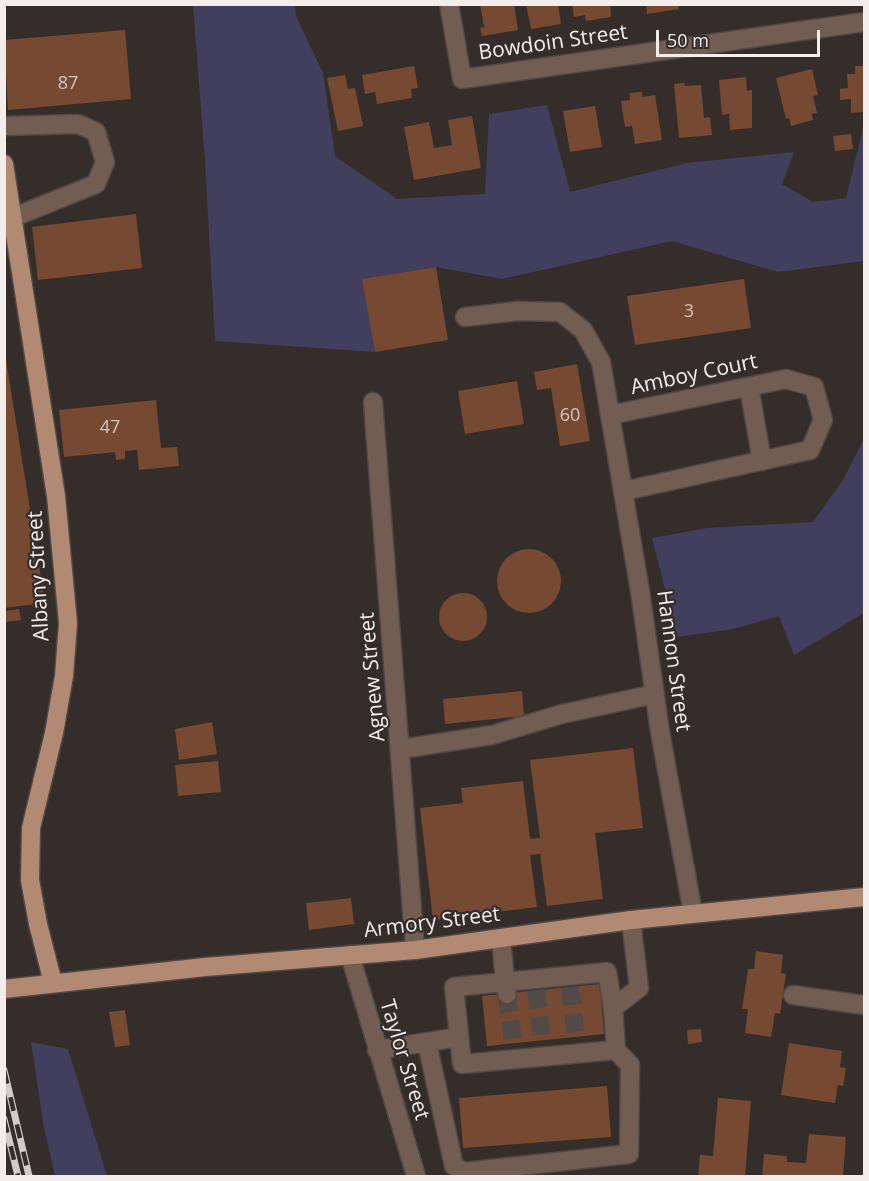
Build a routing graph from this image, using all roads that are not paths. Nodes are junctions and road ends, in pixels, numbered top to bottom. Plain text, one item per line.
1 (449, 4) edge
2 (864, 22) edge
3 (4, 126) edge
4 (4, 164) edge
5 (14, 217) junction
6 (465, 317) dead end
7 (749, 387) junction
8 (373, 402) dead end
9 (610, 415) junction
10 (762, 460) junction
11 (624, 491) junction
12 (655, 694) junction
13 (401, 749) junction
14 (864, 897) edge
15 (693, 913) junction
16 (631, 920) junction
17 (501, 938) junction
18 (414, 950) junction
19 (350, 956) junction
20 (44, 984) junction
21 (506, 988) junction
22 (4, 989) edge
23 (793, 995) dead end
24 (864, 1005) edge
25 (613, 1008) junction
26 (459, 1037) junction
27 (427, 1043) junction
28 (377, 1050) junction
29 (616, 1050) junction
30 (416, 1176) edge

1 - 2 street, Bowdoin Street
3 - 5 street
4 - 5 main road, Albany Street
5 - 20 main road, Albany Street
6 - 9 street, Hannon Street
7 - 9 street, Amboy Court
7 - 10 street
7 - 10 street, Amboy Court
8 - 13 street, Agnew Street
9 - 11 street, Hannon Street
10 - 11 street
11 - 12 street, Hannon Street
12 - 13 street
12 - 15 street, Hannon Street
13 - 18 street, Agnew Street
14 - 15 main road, Armory Street
15 - 16 main road, Armory Street
16 - 17 main road, Armory Street
16 - 25 street
17 - 18 main road, Armory Street
17 - 21 street
18 - 19 main road, Armory Street
19 - 20 main road, Armory Street
19 - 28 street, Taylor Street
20 - 22 main road, Armory Street
21 - 25 street
21 - 26 street
23 - 24 street
25 - 29 street
26 - 27 street
26 - 29 street
27 - 28 street
27 - 29 street
28 - 30 street, Taylor Street

